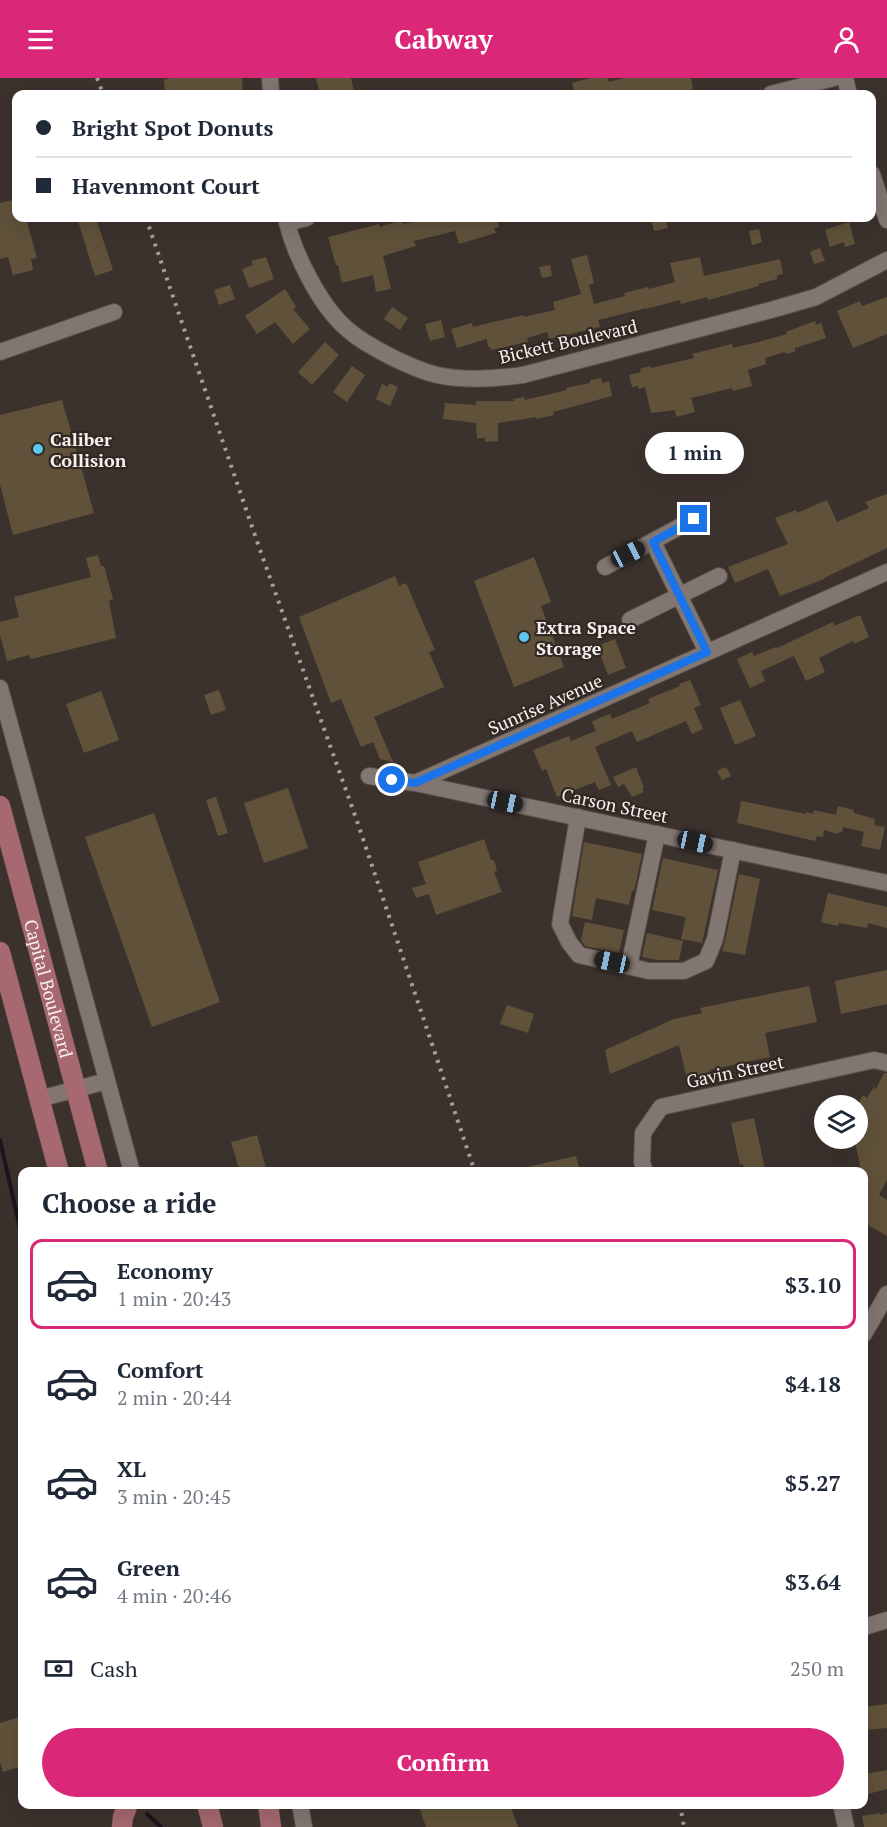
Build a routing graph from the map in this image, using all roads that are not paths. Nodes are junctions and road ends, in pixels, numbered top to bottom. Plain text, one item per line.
1 (834, 78) edge
2 (787, 90) edge
3 (876, 186) edge
4 (887, 220) edge
5 (288, 222) edge
6 (887, 260) edge
7 (114, 312) dead end
8 (0, 352) edge
9 (694, 519) dead end
10 (653, 542) junction
11 (605, 567) dead end
12 (887, 572) edge
13 (719, 576) dead end
14 (679, 596) junction
15 (630, 620) dead end
16 (707, 652) junction
17 (0, 688) edge
18 (369, 776) dead end
19 (415, 783) junction
20 (0, 806) edge
21 (578, 818) junction
22 (657, 834) junction
23 (733, 850) junction
24 (887, 883) edge
25 (0, 952) edge
26 (629, 966) junction
27 (887, 1063) edge
28 (107, 1081) junction
29 (76, 1089) junction
30 (39, 1099) junction
31 (58, 1167) edge
32 (97, 1167) edge
33 (131, 1167) edge
34 (644, 1167) edge
35 (887, 1294) edge
36 (868, 1327) edge
37 (887, 1620) edge
38 (868, 1626) edge
39 (114, 1809) edge
40 (126, 1809) edge
41 (208, 1809) edge
42 (218, 1809) edge
43 (258, 1809) edge
44 (269, 1809) edge
45 (301, 1809) edge
46 (842, 1809) edge
47 (112, 1827) edge
48 (122, 1827) edge
49 (213, 1827) edge
50 (220, 1827) edge
51 (259, 1827) edge
52 (271, 1827) edge
53 (304, 1827) edge
54 (846, 1827) edge

1 - 2 street
3 - 4 street
5 - 6 street, Bickett Boulevard
7 - 8 street
9 - 10 street
10 - 11 street
10 - 14 street
12 - 16 street, Sunrise Avenue
13 - 14 street
14 - 15 street
14 - 16 street
16 - 19 street, Sunrise Avenue
17 - 28 street
18 - 19 street, Carson Street
19 - 21 street, Carson Street
20 - 29 main road, Capital Boulevard
21 - 22 street, Carson Street
21 - 26 street
22 - 23 street, Carson Street
22 - 26 street
23 - 24 street, Carson Street
23 - 26 street
25 - 30 main road, Capital Boulevard
27 - 34 street, Gavin Street
28 - 29 street
28 - 33 street
29 - 30 street
29 - 32 main road, Capital Boulevard
30 - 31 main road, Capital Boulevard
35 - 36 street
37 - 38 street
39 - 47 main road
40 - 48 main road
41 - 49 main road
42 - 50 main road
43 - 51 main road
44 - 52 main road
45 - 53 street
46 - 54 street

